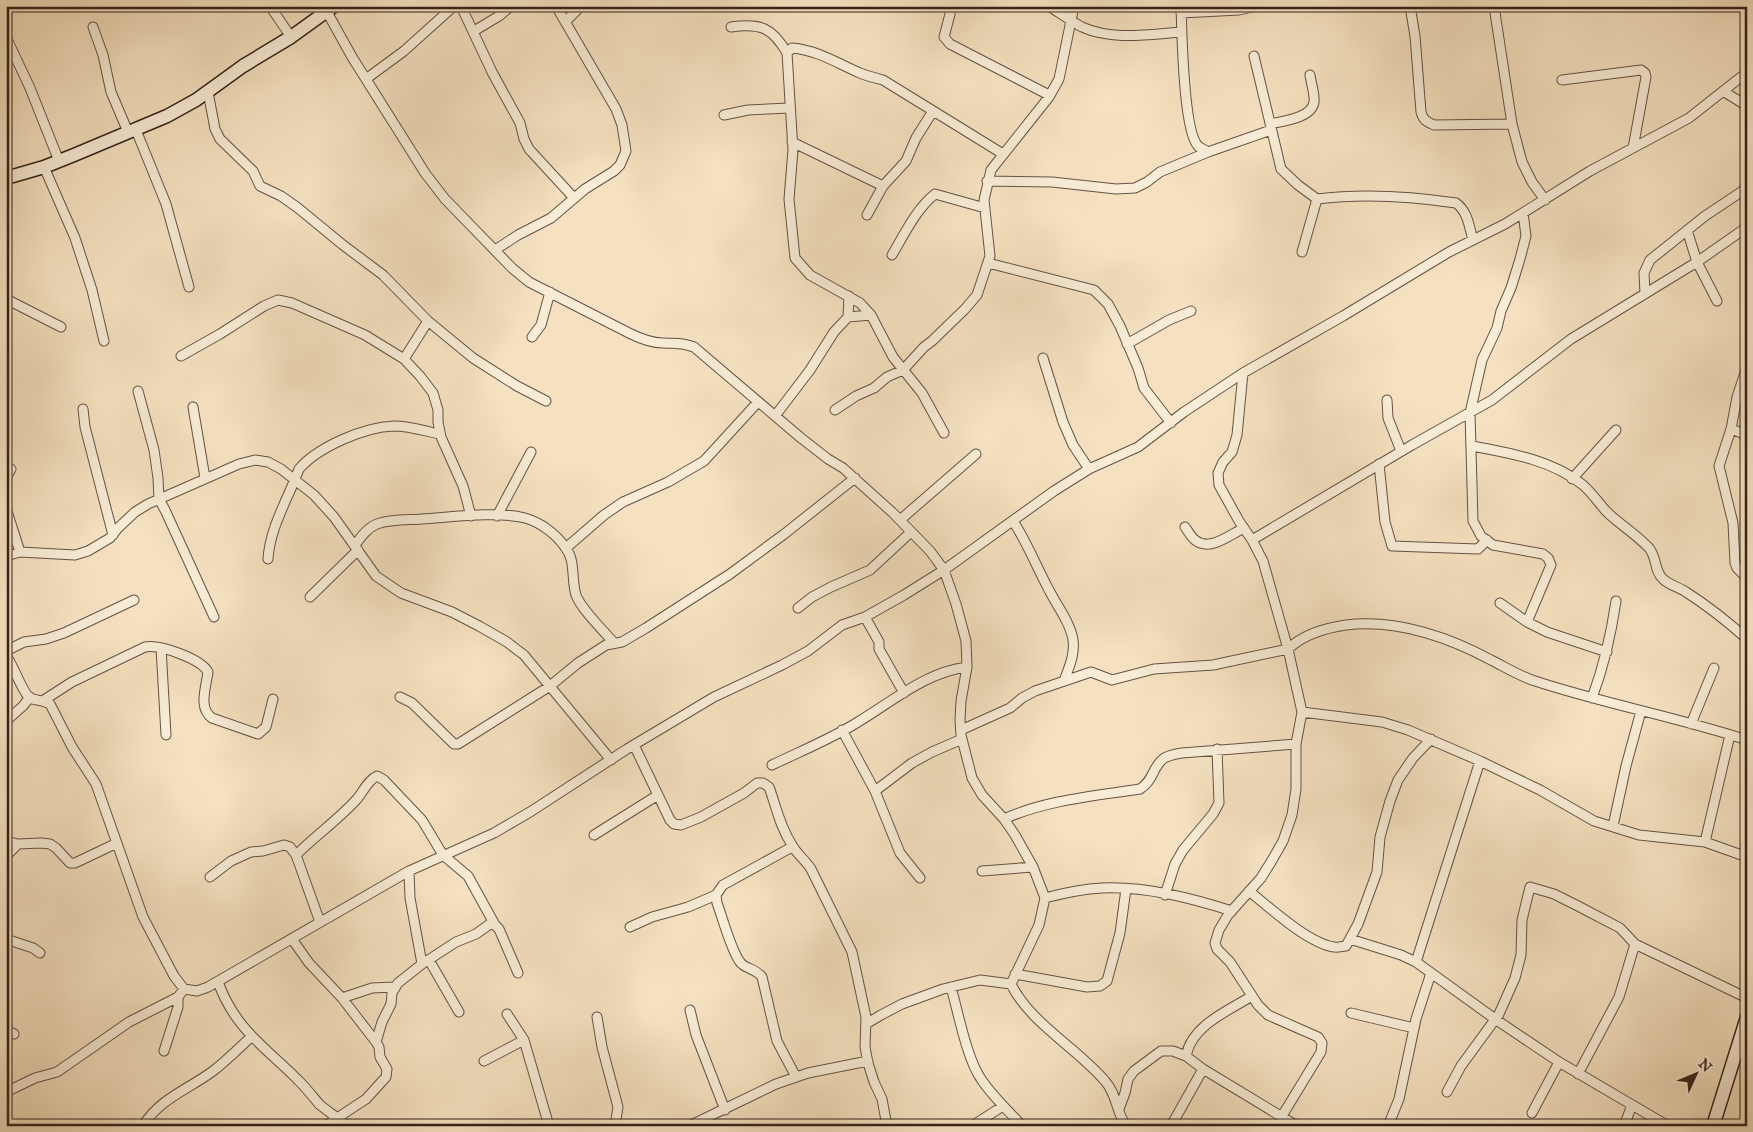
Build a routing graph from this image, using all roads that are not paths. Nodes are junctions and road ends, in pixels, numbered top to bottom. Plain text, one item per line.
1 (270, 6) edge
2 (454, 6) edge
3 (461, 6) edge
4 (511, 6) edge
5 (556, 6) edge
6 (581, 6) edge
7 (950, 6) edge
8 (1049, 6) edge
9 (1074, 6) edge
10 (1256, 6) edge
11 (1410, 6) edge
12 (1494, 6) edge
13 (330, 9) edge
14 (1181, 9) edge
15 (1071, 20) junction
16 (565, 22) junction
17 (93, 27) dead end
18 (731, 27) dead end
19 (474, 31) junction
20 (1182, 32) junction
21 (6, 37) edge
22 (291, 37) junction
23 (787, 52) junction
24 (1254, 56) dead end
25 (1747, 74) edge
26 (1310, 75) dead end
27 (366, 79) junction
28 (1562, 80) dead end
29 (1723, 91) junction
30 (208, 92) junction
31 (1050, 95) junction
32 (196, 100) junction
33 (1747, 106) edge
34 (790, 108) junction
35 (212, 110) junction
36 (933, 111) junction
37 (724, 115) dead end
38 (1512, 124) junction
39 (1271, 127) junction
40 (132, 131) junction
41 (792, 142) junction
42 (1634, 148) junction
43 (1208, 152) junction
44 (1003, 154) junction
45 (59, 161) junction
46 (44, 167) junction
47 (6, 178) edge
48 (987, 182) junction
49 (883, 186) junction
50 (1747, 188) edge
51 (574, 198) junction
52 (1317, 198) junction
53 (1545, 200) junction
54 (985, 208) junction
55 (1523, 213) junction
56 (867, 216) dead end
57 (1747, 227) edge
58 (1687, 230) junction
59 (1473, 240) junction
60 (495, 250) junction
61 (1302, 252) dead end
62 (892, 255) dead end
63 (1697, 262) junction
64 (988, 263) junction
65 (189, 287) dead end
66 (550, 292) junction
67 (1645, 294) junction
68 (849, 296) junction
69 (6, 297) edge
70 (1717, 301) dead end
71 (1191, 311) dead end
72 (870, 315) junction
73 (848, 317) junction
74 (428, 321) junction
75 (61, 327) dead end
76 (532, 336) dead end
77 (104, 341) dead end
78 (1127, 344) junction
79 (181, 356) dead end
80 (1043, 358) dead end
81 (404, 359) junction
82 (1747, 367) edge
83 (903, 370) junction
84 (1243, 373) junction
85 (138, 391) dead end
86 (1387, 400) dead end
87 (546, 401) dead end
88 (758, 402) junction
89 (193, 407) dead end
90 (83, 409) dead end
91 (835, 410) dead end
92 (1470, 413) junction
93 (775, 416) junction
94 (1171, 423) junction
95 (1731, 429) junction
96 (1616, 430) dead end
97 (944, 433) dead end
98 (440, 434) junction
99 (1747, 435) edge
100 (1472, 446) junction
101 (1401, 451) junction
102 (531, 452) dead end
103 (976, 454) dead end
104 (1379, 464) junction
105 (1090, 470) junction
106 (205, 478) junction
107 (854, 478) junction
108 (1572, 479) junction
109 (295, 481) junction
110 (159, 499) junction
111 (6, 508) edge
112 (471, 516) junction
113 (497, 516) junction
114 (900, 520) junction
115 (1013, 521) junction
116 (1184, 527) dead end
117 (1244, 528) junction
118 (911, 532) junction
119 (113, 535) junction
120 (1252, 540) junction
121 (1487, 540) junction
122 (357, 548) junction
123 (566, 548) junction
124 (20, 552) junction
125 (6, 556) edge
126 (268, 559) dead end
127 (944, 570) junction
128 (1747, 578) edge
129 (310, 598) dead end
130 (134, 600) dead end
131 (1616, 601) dead end
132 (1500, 603) dead end
133 (798, 608) dead end
134 (214, 617) dead end
135 (864, 617) junction
136 (1527, 622) junction
137 (1747, 639) edge
138 (614, 642) junction
139 (160, 648) junction
140 (1288, 649) junction
141 (1607, 652) junction
142 (6, 653) edge
143 (1072, 661) junction
144 (967, 667) junction
145 (1714, 668) dead end
146 (1083, 674) junction
147 (1064, 681) junction
148 (550, 686) junction
149 (904, 693) junction
150 (400, 697) dead end
151 (30, 698) junction
152 (1592, 698) junction
153 (44, 700) junction
154 (274, 700) dead end
155 (1642, 711) junction
156 (1302, 712) junction
157 (6, 721) edge
158 (1691, 724) junction
159 (842, 730) junction
160 (1730, 734) junction
161 (166, 735) dead end
162 (962, 735) junction
163 (1431, 739) junction
164 (1747, 740) edge
165 (1296, 744) junction
166 (634, 745) junction
167 (1217, 750) junction
168 (610, 760) junction
169 (1480, 761) junction
170 (772, 765) dead end
171 (875, 792) junction
172 (658, 795) junction
173 (1004, 819) junction
174 (1613, 826) junction
175 (594, 835) dead end
176 (6, 841) edge
177 (1705, 842) junction
178 (117, 843) junction
179 (18, 844) junction
180 (792, 847) junction
181 (296, 855) junction
182 (443, 855) junction
183 (6, 856) edge
184 (1747, 857) edge
185 (1033, 867) junction
186 (982, 870) dead end
187 (409, 871) junction
188 (210, 877) dead end
189 (920, 878) dead end
190 (1126, 889) junction
191 (1249, 891) junction
192 (716, 895) junction
193 (1166, 895) junction
194 (1045, 898) junction
195 (1232, 910) junction
196 (320, 922) junction
197 (495, 924) junction
198 (630, 927) dead end
199 (6, 939) edge
200 (292, 939) junction
201 (1350, 939) junction
202 (1635, 944) junction
203 (40, 953) dead end
204 (425, 962) junction
205 (1416, 962) junction
206 (518, 973) dead end
207 (1431, 973) junction
208 (1016, 974) junction
209 (218, 982) junction
210 (1012, 984) junction
211 (951, 987) junction
212 (394, 988) junction
213 (181, 993) junction
214 (1252, 996) junction
215 (342, 998) junction
216 (1747, 998) edge
217 (690, 1010) dead end
218 (459, 1012) dead end
219 (1351, 1013) dead end
220 (507, 1014) dead end
221 (597, 1017) dead end
222 (1747, 1017) edge
223 (1495, 1019) junction
224 (866, 1024) junction
225 (1414, 1028) junction
226 (251, 1037) junction
227 (524, 1040) junction
228 (376, 1042) junction
229 (164, 1051) dead end
230 (1186, 1056) junction
231 (484, 1061) dead end
232 (868, 1061) junction
233 (1559, 1062) junction
234 (1203, 1069) junction
235 (1578, 1074) junction
236 (796, 1077) junction
237 (6, 1092) edge
238 (1447, 1092) dead end
239 (1632, 1105) junction
240 (1003, 1106) junction
241 (1119, 1109) junction
242 (724, 1110) junction
243 (1532, 1113) dead end
244 (1282, 1116) junction
245 (336, 1117) junction
246 (142, 1126) edge
247 (325, 1126) edge
248 (348, 1126) edge
249 (549, 1126) edge
250 (615, 1126) edge
251 (690, 1126) edge
252 (888, 1126) edge
253 (972, 1126) edge
254 (1022, 1126) edge
255 (1126, 1126) edge
256 (1171, 1126) edge
257 (1298, 1126) edge
258 (1388, 1126) edge
259 (1624, 1126) edge
260 (1668, 1126) edge
261 (1713, 1126) edge

1 - 22 street
2 - 27 street
3 - 19 street
4 - 19 street
5 - 16 street
6 - 16 street
7 - 31 street
8 - 15 street
9 - 15 street
10 - 14 street
11 - 38 street
12 - 38 street
13 - 22 street
13 - 27 street
14 - 20 street
15 - 20 street
15 - 31 street
16 - 51 street
17 - 40 street
18 - 23 street
19 - 51 street
20 - 43 street
21 - 45 street
22 - 30 street
23 - 34 street
23 - 36 street
24 - 39 street
25 - 29 street
26 - 39 street
27 - 60 street
28 - 42 street
29 - 33 street
29 - 42 street
30 - 32 street
30 - 35 street
31 - 44 street
32 - 35 street
32 - 40 street
34 - 37 street
34 - 41 street
35 - 74 street
36 - 44 street
36 - 49 street
38 - 53 street
39 - 43 street
39 - 52 street
40 - 45 street
40 - 65 street
41 - 49 street
41 - 68 street
42 - 53 street
43 - 48 street
44 - 48 street
45 - 46 street
46 - 47 street
46 - 77 street
48 - 54 street
49 - 56 street
50 - 58 street
51 - 60 street
52 - 59 street
52 - 61 street
53 - 55 street
54 - 62 street
54 - 64 street
55 - 59 street
55 - 92 street
57 - 63 street
58 - 63 street
58 - 67 street
59 - 84 street
60 - 66 street
63 - 67 street
63 - 70 street
64 - 78 street
64 - 83 street
66 - 76 street
66 - 88 street
67 - 92 street
68 - 72 street
68 - 73 street
69 - 75 street
71 - 78 street
72 - 73 street
72 - 83 street
73 - 93 street
74 - 81 street
74 - 87 street
78 - 94 street
79 - 81 street
80 - 105 street
81 - 98 street
82 - 95 street
83 - 91 street
83 - 97 street
84 - 94 street
84 - 117 street
85 - 110 street
86 - 101 street
88 - 93 street
88 - 123 street
89 - 106 street
90 - 119 street
92 - 100 street
92 - 101 street
93 - 107 street
94 - 105 street
95 - 99 street
95 - 128 street
96 - 108 street
98 - 109 street
98 - 112 street
100 - 108 street
100 - 121 street
101 - 104 street
102 - 113 street
103 - 114 street
104 - 120 street
104 - 121 street
105 - 115 street
106 - 109 street
106 - 110 street
107 - 114 street
107 - 138 street
108 - 137 street
109 - 122 street
109 - 126 street
110 - 119 street
110 - 134 street
111 - 124 street
112 - 113 street
112 - 122 street
113 - 123 street
114 - 118 street
115 - 127 street
115 - 143 street
116 - 117 street
117 - 120 street
118 - 127 street
118 - 133 street
119 - 124 street
120 - 140 street
121 - 136 street
122 - 129 street
122 - 148 street
123 - 138 street
124 - 125 street
127 - 135 street
127 - 144 street
130 - 142 street
131 - 141 street
132 - 136 street
135 - 149 street
135 - 166 street
136 - 141 street
138 - 148 street
139 - 153 street
139 - 154 street
139 - 161 street
140 - 146 street
140 - 152 street
140 - 156 street
141 - 152 street
142 - 151 street
143 - 146 street
143 - 147 street
144 - 149 street
144 - 162 street
145 - 158 street
146 - 147 street
147 - 162 street
148 - 150 street
148 - 168 street
149 - 159 street
151 - 153 street
151 - 157 street
152 - 155 street
153 - 178 street
155 - 158 street
155 - 174 street
156 - 163 street
156 - 165 street
158 - 160 street
159 - 170 street
159 - 171 street
160 - 164 street
160 - 177 street
162 - 171 street
162 - 173 street
163 - 169 street
163 - 201 street
165 - 167 street
165 - 191 street
166 - 168 street
166 - 172 street
167 - 173 street
167 - 193 street
168 - 182 street
169 - 174 street
169 - 205 street
171 - 189 street
172 - 175 street
172 - 180 street
173 - 185 street
174 - 177 street
176 - 179 street
177 - 184 street
178 - 179 street
178 - 213 street
179 - 183 street
180 - 192 street
180 - 224 street
181 - 182 street
181 - 188 street
181 - 196 street
182 - 187 street
182 - 197 street
185 - 186 street
185 - 194 street
187 - 196 street
187 - 204 street
190 - 193 street
190 - 194 street
190 - 208 street
191 - 195 street
191 - 201 street
192 - 198 street
192 - 236 street
193 - 195 street
194 - 208 street
195 - 214 street
196 - 200 street
197 - 204 street
197 - 206 street
199 - 203 street
200 - 209 street
200 - 215 street
201 - 205 street
202 - 216 street
202 - 223 street
202 - 235 street
204 - 212 street
204 - 218 street
205 - 207 street
207 - 223 street
207 - 225 street
208 - 210 street
209 - 213 street
209 - 226 street
210 - 211 street
210 - 241 street
211 - 224 street
211 - 240 street
212 - 215 street
212 - 228 street
213 - 229 street
213 - 237 street
214 - 230 street
214 - 244 street
215 - 228 street
217 - 242 street
219 - 225 street
220 - 227 street
221 - 250 street
222 - 261 street
223 - 233 street
223 - 238 street
224 - 232 street
225 - 258 street
226 - 245 street
226 - 246 street
227 - 231 street
227 - 249 street
228 - 245 street
230 - 234 street
230 - 241 street
232 - 236 street
232 - 252 street
233 - 235 street
233 - 243 street
234 - 244 street
234 - 256 street
235 - 239 street
236 - 242 street
239 - 259 street
239 - 260 street
240 - 253 street
240 - 254 street
241 - 255 street
242 - 251 street
244 - 257 street
245 - 247 street
245 - 248 street

